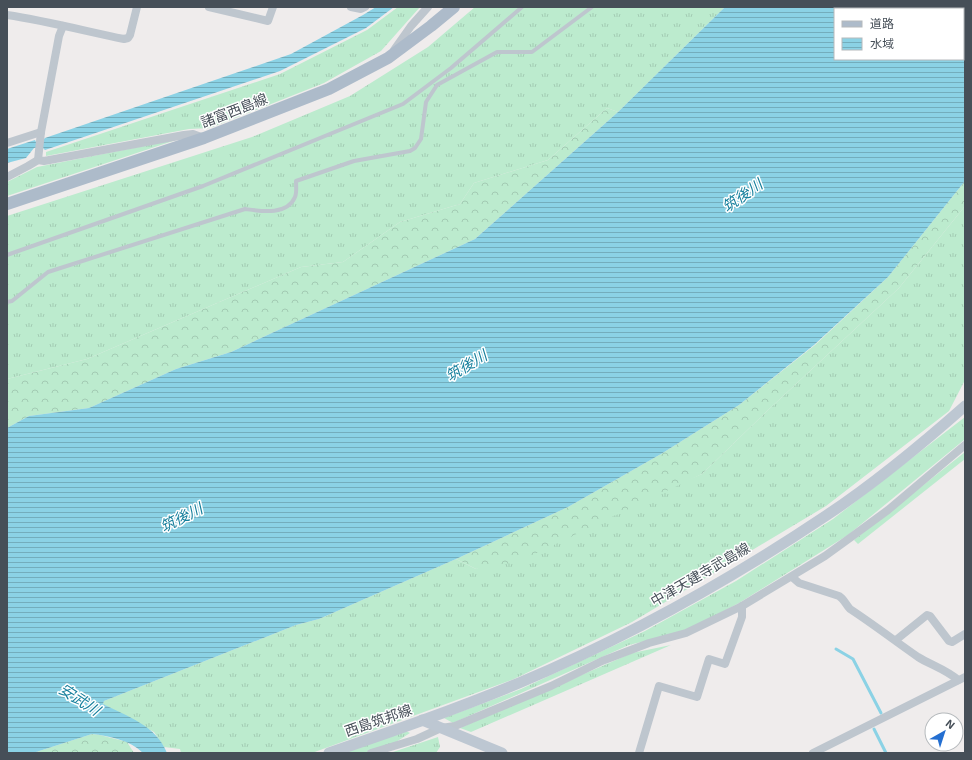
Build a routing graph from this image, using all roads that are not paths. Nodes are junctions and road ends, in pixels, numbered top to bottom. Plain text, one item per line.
1 (137, 7) edge
2 (209, 7) edge
3 (273, 7) edge
4 (351, 7) edge
5 (365, 7) edge
6 (428, 7) edge
7 (454, 7) edge
8 (522, 7) edge
9 (592, 7) edge
10 (7, 15) edge
11 (63, 26) junction
12 (388, 58) junction
13 (41, 136) junction
14 (204, 138) junction
15 (7, 143) edge
16 (38, 160) junction
17 (7, 177) edge
18 (7, 204) edge
19 (7, 255) edge
20 (7, 302) edge
21 (965, 406) edge
22 (965, 445) edge
23 (792, 577) junction
24 (742, 606) junction
25 (965, 634) edge
26 (896, 640) junction
27 (961, 679) edge
28 (422, 720) junction
29 (441, 728) junction
30 (330, 753) edge
31 (371, 753) edge
32 (502, 753) edge
33 (639, 753) edge
34 (813, 753) edge

1 - 11 street
2 - 3 street
4 - 5 street
6 - 12 street
7 - 12 main road, 諸富西島線
8 - 19 lane
9 - 20 lane
10 - 11 street
11 - 13 street
12 - 14 main road, 諸富西島線
13 - 15 street
13 - 16 street
14 - 16 street
14 - 18 main road, 諸富西島線
16 - 17 street
21 - 28 main road, 中津天建寺武島線
22 - 23 street
23 - 24 street
23 - 26 street
24 - 29 street
24 - 33 street
25 - 26 street
26 - 27 street
27 - 34 street
28 - 29 main road, 西島筑邦線
28 - 30 main road, 西島筑邦線
29 - 31 street
29 - 32 main road, 西島筑邦線

